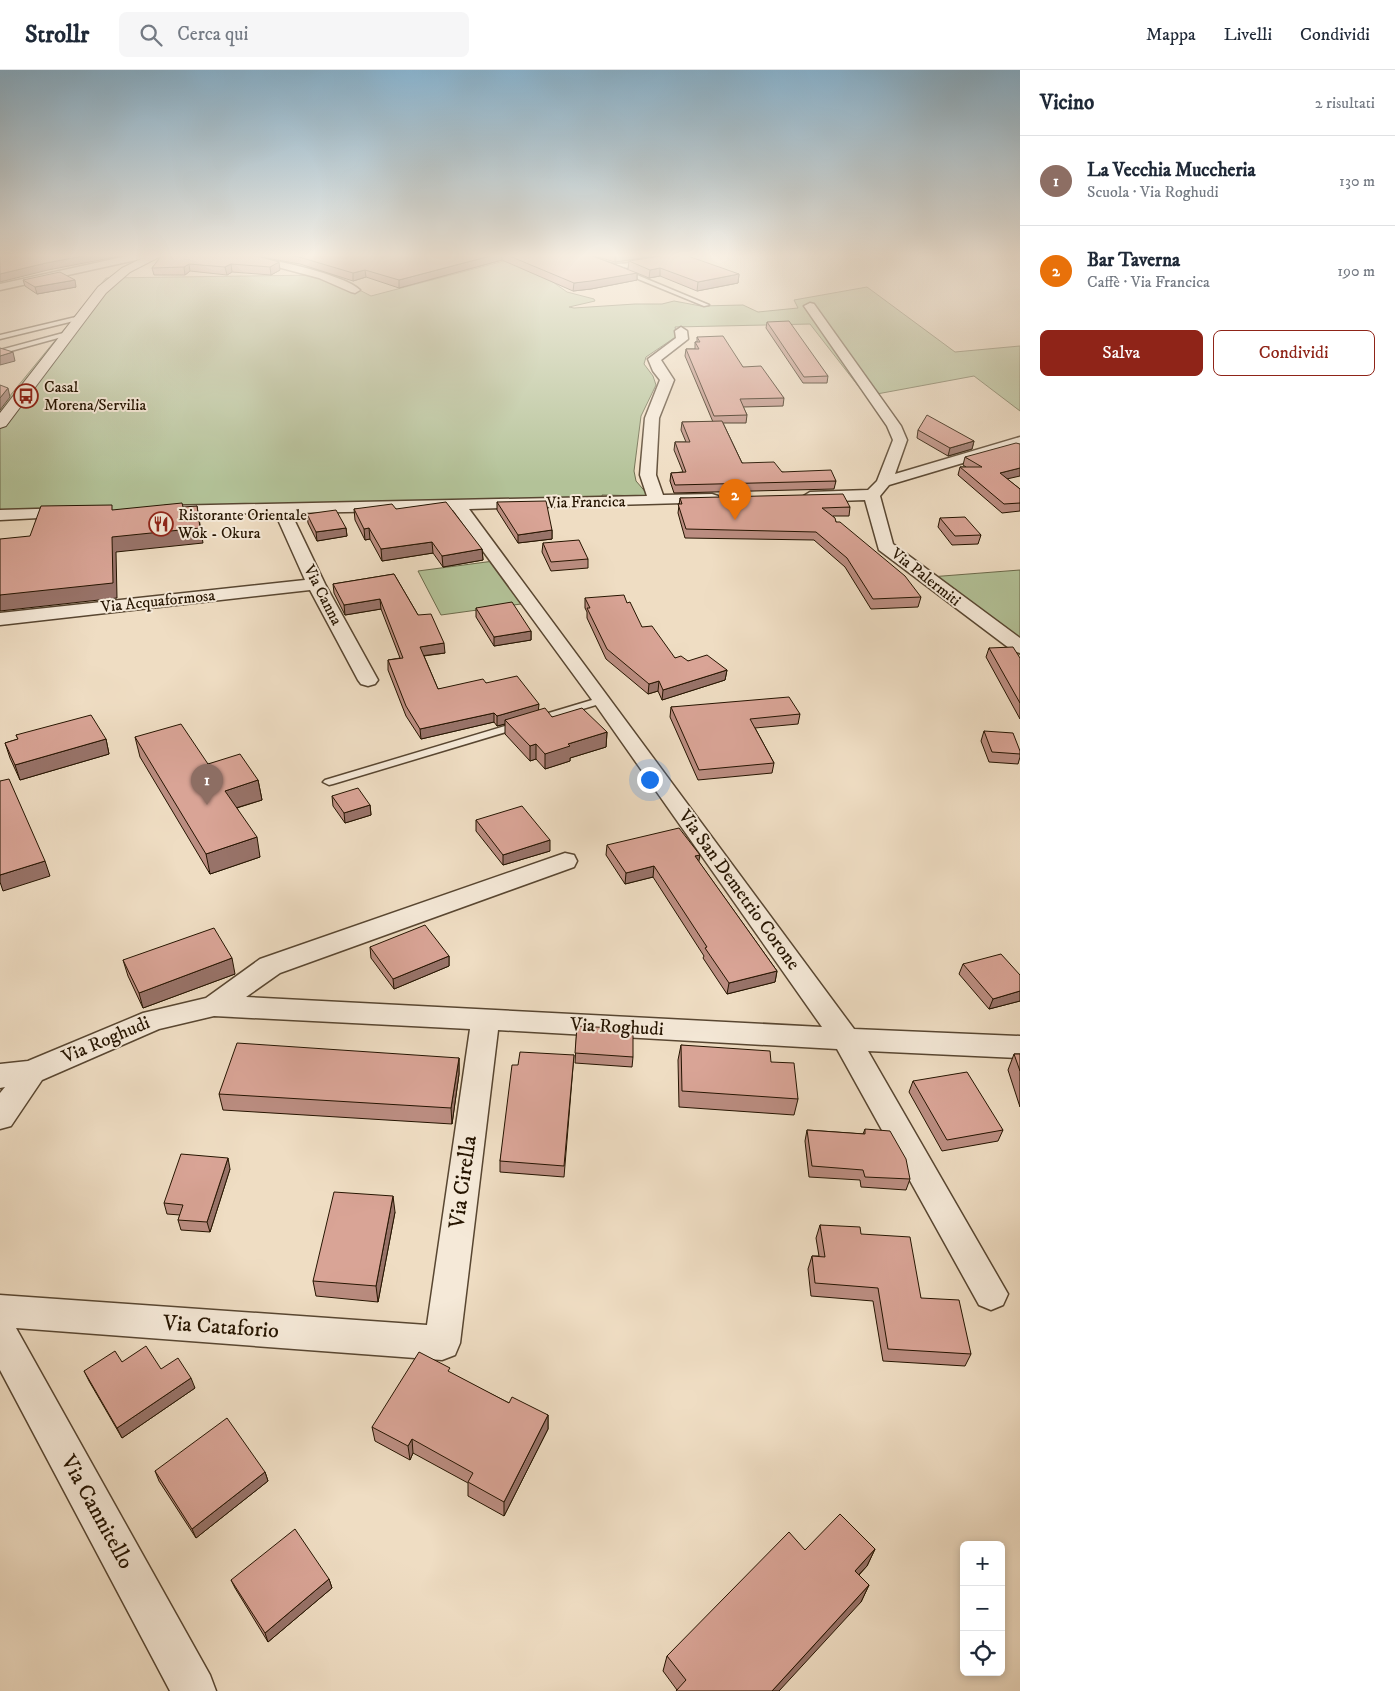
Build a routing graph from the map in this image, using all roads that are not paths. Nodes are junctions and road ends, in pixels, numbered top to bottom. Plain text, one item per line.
1 (28, 331) edge
2 (70, 331) edge
3 (681, 331) dead end
4 (827, 331) edge
5 (67, 334) junction
6 (0, 337) edge
7 (0, 352) edge
8 (2, 419) edge
9 (1020, 441) edge
10 (884, 482) junction
11 (872, 495) junction
12 (794, 497) edge
13 (726, 499) edge
14 (657, 500) junction
15 (458, 505) junction
16 (281, 509) junction
17 (146, 512) edge
18 (87, 513) edge
19 (0, 515) edge
20 (316, 584) junction
21 (0, 619) edge
22 (1020, 647) edge
23 (368, 680) dead end
24 (602, 700) junction
25 (329, 782) dead end
26 (565, 861) dead end
27 (214, 1006) junction
28 (485, 1020) junction
29 (846, 1040) junction
30 (1020, 1047) edge
31 (32, 1072) junction
32 (0, 1076) edge
33 (0, 1117) edge
34 (991, 1294) dead end
35 (0, 1311) edge
36 (0, 1334) edge
37 (442, 1343) joint
38 (194, 1691) edge

1 - 6 lane
2 - 5 main road
3 - 14 street
4 - 10 street
5 - 7 lane
5 - 8 main road
9 - 10 street
10 - 11 street
11 - 12 street
11 - 22 street, Via Palermiti
13 - 14 street, Via Francica
14 - 15 street, Via Francica
15 - 16 street, Via Francica
15 - 24 street, Via San Demetrio Corone
16 - 17 street, Via Francica
16 - 20 street, Via Canna
18 - 19 street
20 - 21 street, Via Acquaformosa
20 - 23 street, Via Canna
24 - 25 lane
24 - 29 street, Via San Demetrio Corone
26 - 27 street, Via Roghudi
27 - 28 street, Via Roghudi
27 - 31 street, Via Roghudi
28 - 29 street, Via Roghudi
28 - 37 street, Via Cirella
29 - 30 street, Via Roghudi
29 - 34 street, Via San Demetrio Corone
31 - 32 street, Via Roghudi
31 - 33 street
35 - 37 street, Via Cataforio
36 - 38 street, Via Cannitello

